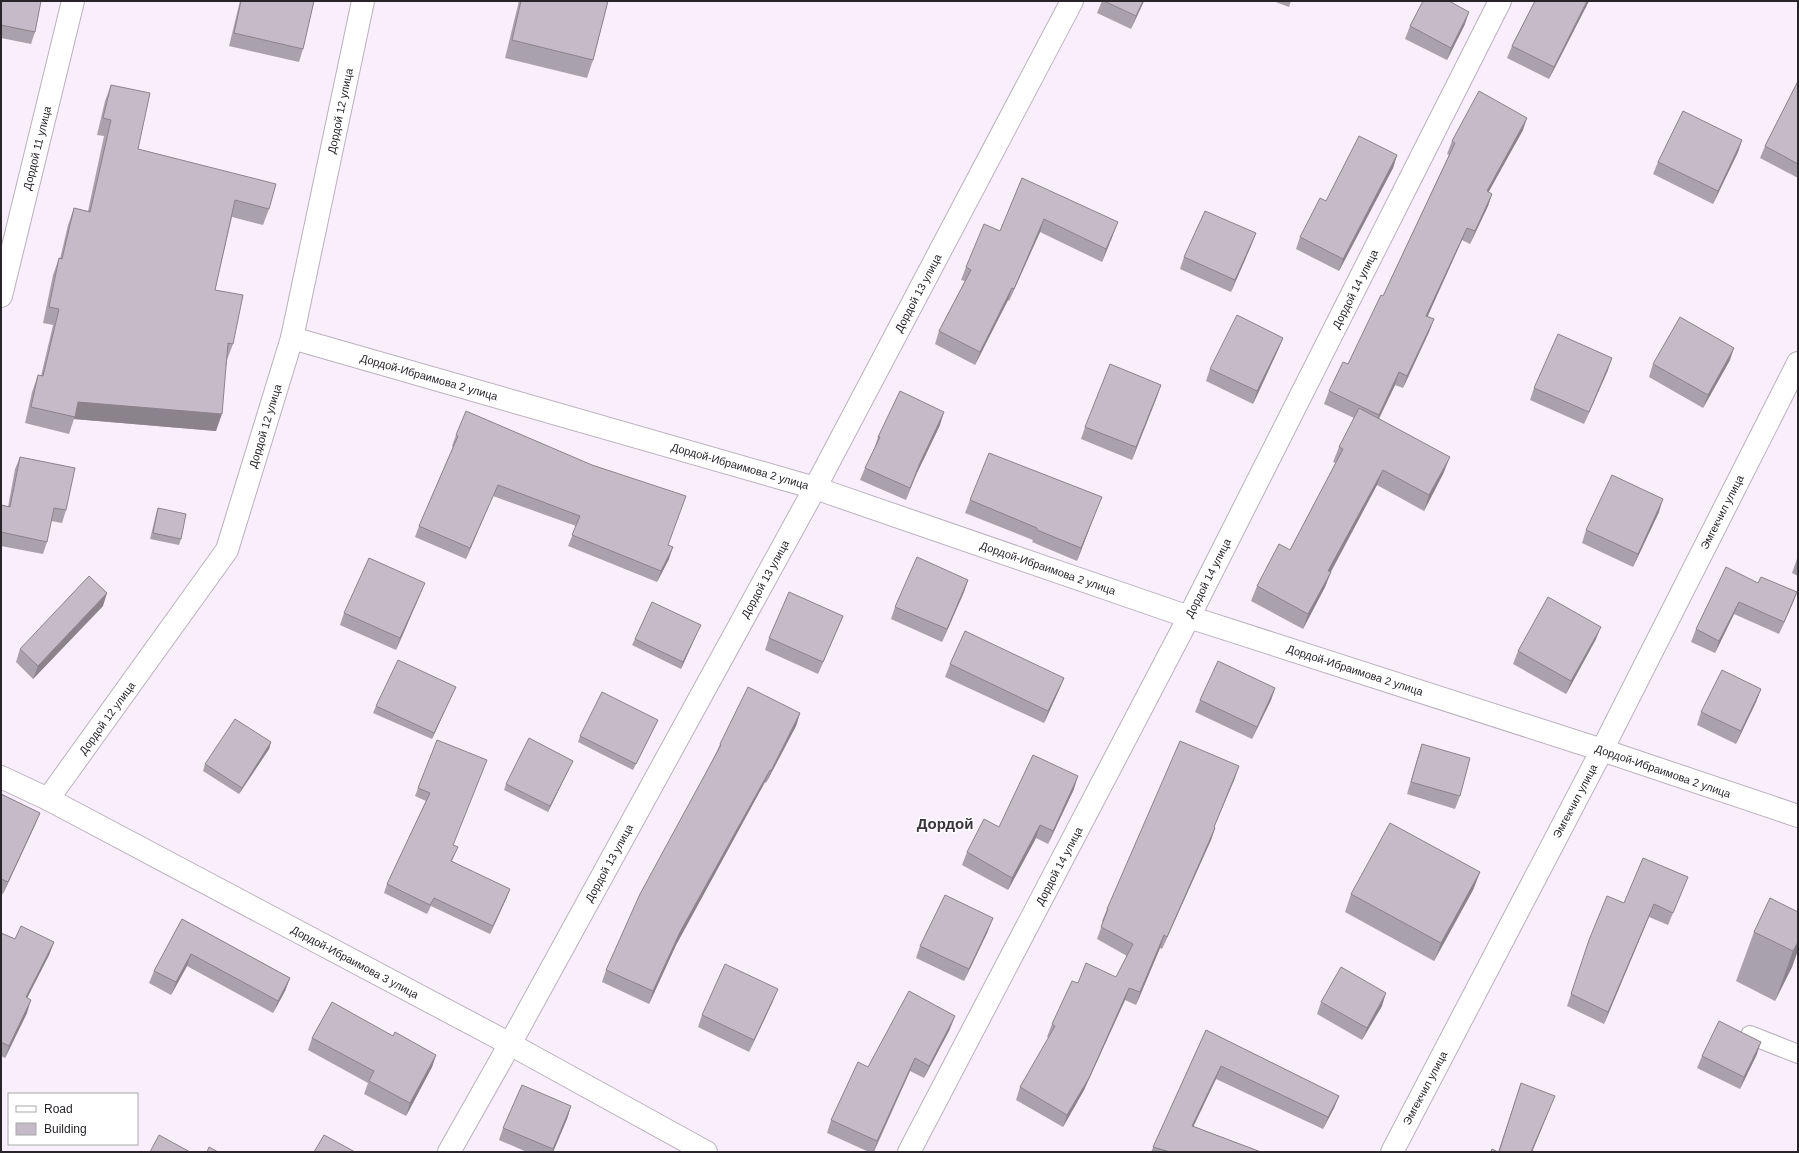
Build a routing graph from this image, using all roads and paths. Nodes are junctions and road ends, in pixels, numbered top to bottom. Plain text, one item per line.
1 (73, 1) edge
2 (363, 1) edge
3 (1072, 1) edge
4 (1500, 1) edge
5 (1, 296) edge
6 (292, 338) junction
7 (1798, 362) edge
8 (815, 488) junction
9 (1189, 617) junction
10 (1602, 750) junction
11 (1, 777) edge
12 (48, 799) junction
13 (1798, 816) edge
14 (1750, 1035) edge
15 (510, 1044) junction
16 (1798, 1054) edge
17 (449, 1152) edge
18 (706, 1152) edge
19 (909, 1152) edge
20 (1392, 1152) edge

1 - 5 street, Дордой 11 улица
2 - 6 street, Дордой 12 улица
3 - 8 street, Дордой 13 улица
4 - 9 street, Дордой 14 улица
6 - 8 street, Дордой-Ибраимова 2 улица
6 - 12 street, Дордой 12 улица
7 - 10 street, Эмгекчил улица
8 - 9 street, Дордой-Ибраимова 2 улица
8 - 15 street, Дордой 13 улица
9 - 10 street, Дордой-Ибраимова 2 улица
9 - 19 street, Дордой 14 улица
10 - 13 street, Дордой-Ибраимова 2 улица
10 - 20 street, Эмгекчил улица
11 - 12 street, Дордой-Ибраимова 3 улица
12 - 15 street, Дордой-Ибраимова 3 улица
14 - 16 lane
15 - 17 street, Дордой 13 улица
15 - 18 street, Дордой-Ибраимова 3 улица

